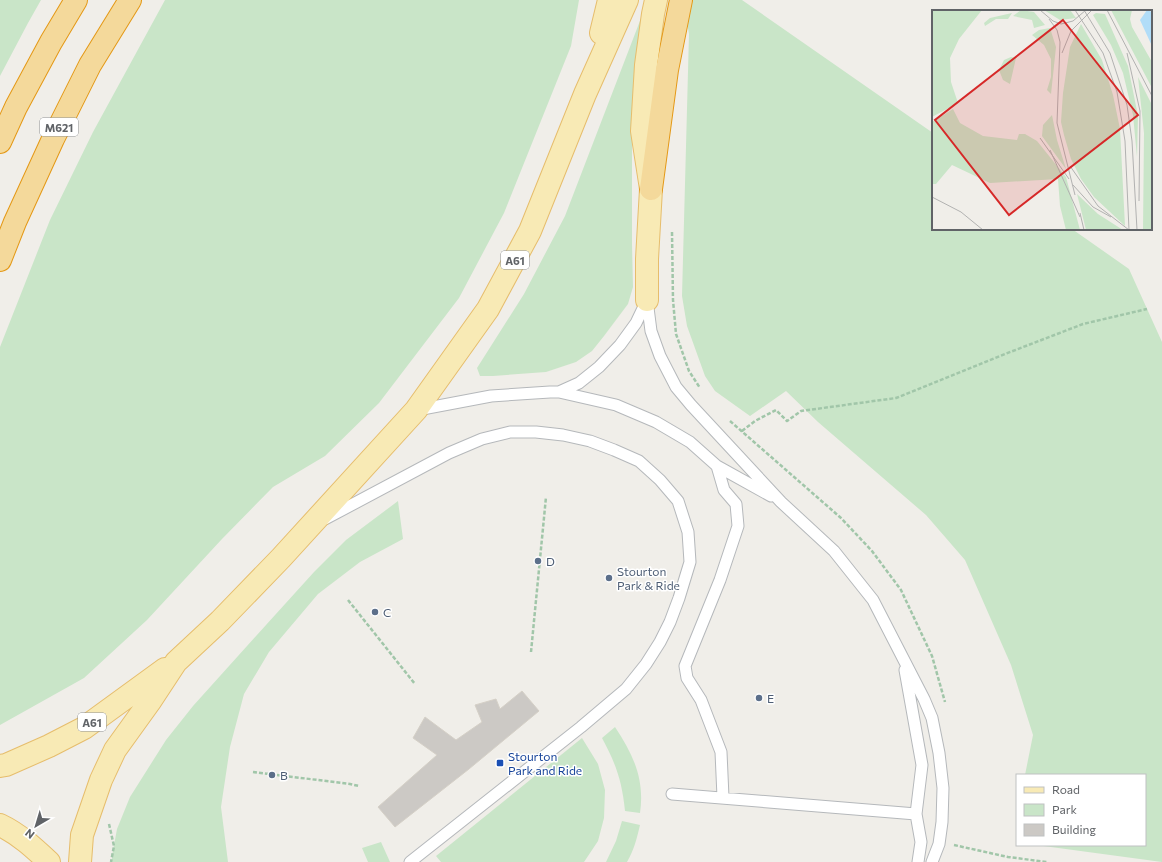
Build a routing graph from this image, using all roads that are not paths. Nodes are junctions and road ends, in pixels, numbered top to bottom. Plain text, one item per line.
1 (76, 0) edge
2 (130, 0) edge
3 (609, 0) edge
4 (627, 0) edge
5 (656, 0) edge
6 (681, 0) edge
7 (585, 94) junction
8 (0, 142) edge
9 (651, 189) junction
10 (0, 260) edge
11 (647, 300) junction
12 (559, 392) junction
13 (416, 410) junction
14 (717, 466) junction
15 (781, 502) junction
16 (310, 527) junction
17 (904, 659) junction
18 (176, 662) junction
19 (0, 766) edge
20 (672, 794) dead end
21 (722, 798) junction
22 (916, 814) junction
23 (0, 825) edge
24 (49, 862) edge
25 (80, 862) edge
26 (410, 862) edge
27 (918, 862) edge
28 (932, 862) edge

1 - 8 highway
2 - 10 highway, M621
3 - 7 main road, A61
4 - 7 main road
5 - 9 main road
6 - 9 highway
7 - 13 main road, A61
9 - 11 main road
11 - 12 lane
11 - 15 lane
12 - 13 lane
12 - 14 lane
13 - 16 main road, A61
14 - 15 lane
14 - 21 lane
15 - 17 lane
16 - 18 main road, A61
16 - 26 lane
17 - 22 lane
17 - 28 lane
18 - 19 main road, A61
18 - 25 main road, A61
20 - 21 lane
21 - 22 lane
22 - 27 lane
23 - 24 main road

